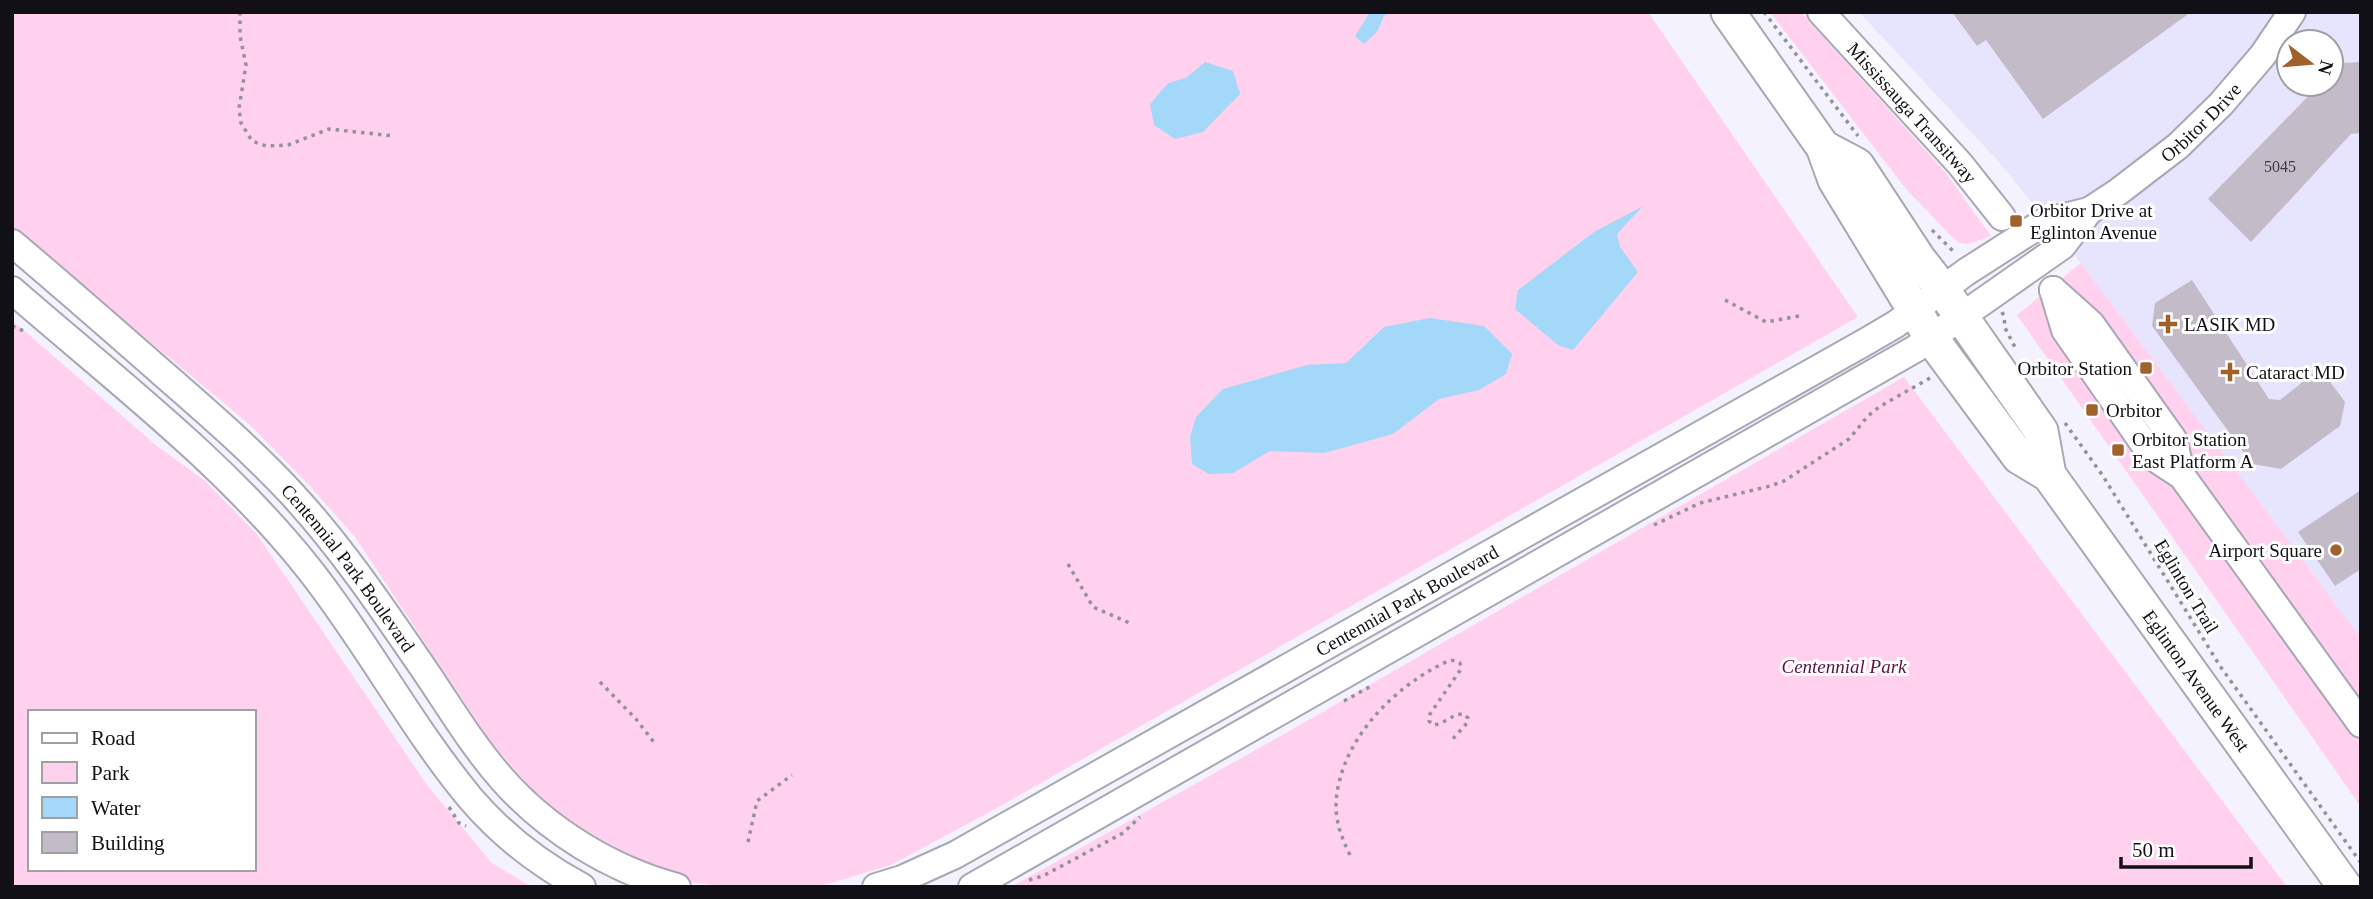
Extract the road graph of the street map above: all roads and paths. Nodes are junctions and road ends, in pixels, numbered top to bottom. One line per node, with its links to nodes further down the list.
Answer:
1 (240, 12): 5 (path)
2 (1728, 12): 11 (main road, Eglinton Avenue West)
3 (1821, 12): 7 (street, Mississauga Transitway)
4 (2292, 12): 6 (street, Orbitor Drive)
5 (394, 136)
6 (2089, 211): 11 (street, Orbitor Drive); 15 (street, Orbitor Drive)
7 (2002, 217)
8 (12, 243): 37 (street, Centennial Park Boulevard)
9 (12, 290): 39 (street, Centennial Park Boulevard)
10 (1725, 300): 12 (path)
11 (1928, 300): 15 (main road, Eglinton Avenue West); 27 (street, Centennial Park Boulevard)
12 (1800, 316)
13 (2004, 316): 17 (path)
14 (12, 326): 16 (path)
15 (1948, 328): 31 (street, Centennial Park Boulevard); 43 (main road, Eglinton Avenue West)
16 (37, 337)
17 (2020, 356)
18 (1935, 374): 21 (path)
19 (2061, 417): 36 (path, Eglinton Trail)
20 (2182, 476): 20 (street); 28 (street)
21 (1649, 527)
22 (1068, 564): 23 (path)
23 (1132, 625)
24 (1377, 680): 26 (path)
25 (600, 682): 30 (path)
26 (1337, 704)
27 (1201, 716): 31 (street); 41 (street, Centennial Park Boulevard)
28 (2361, 724)
29 (1450, 742): 35 (path)
30 (656, 745)
31 (1220, 747): 42 (street, Centennial Park Boulevard)
32 (792, 775): 34 (path)
33 (1141, 816): 38 (path)
34 (748, 842)
35 (1350, 855)
36 (2361, 863)
37 (631, 880): 40 (street, Centennial Park Boulevard)
38 (1021, 880)
39 (582, 887)
40 (677, 887)
41 (876, 887)
42 (972, 887)
43 (2345, 887)

